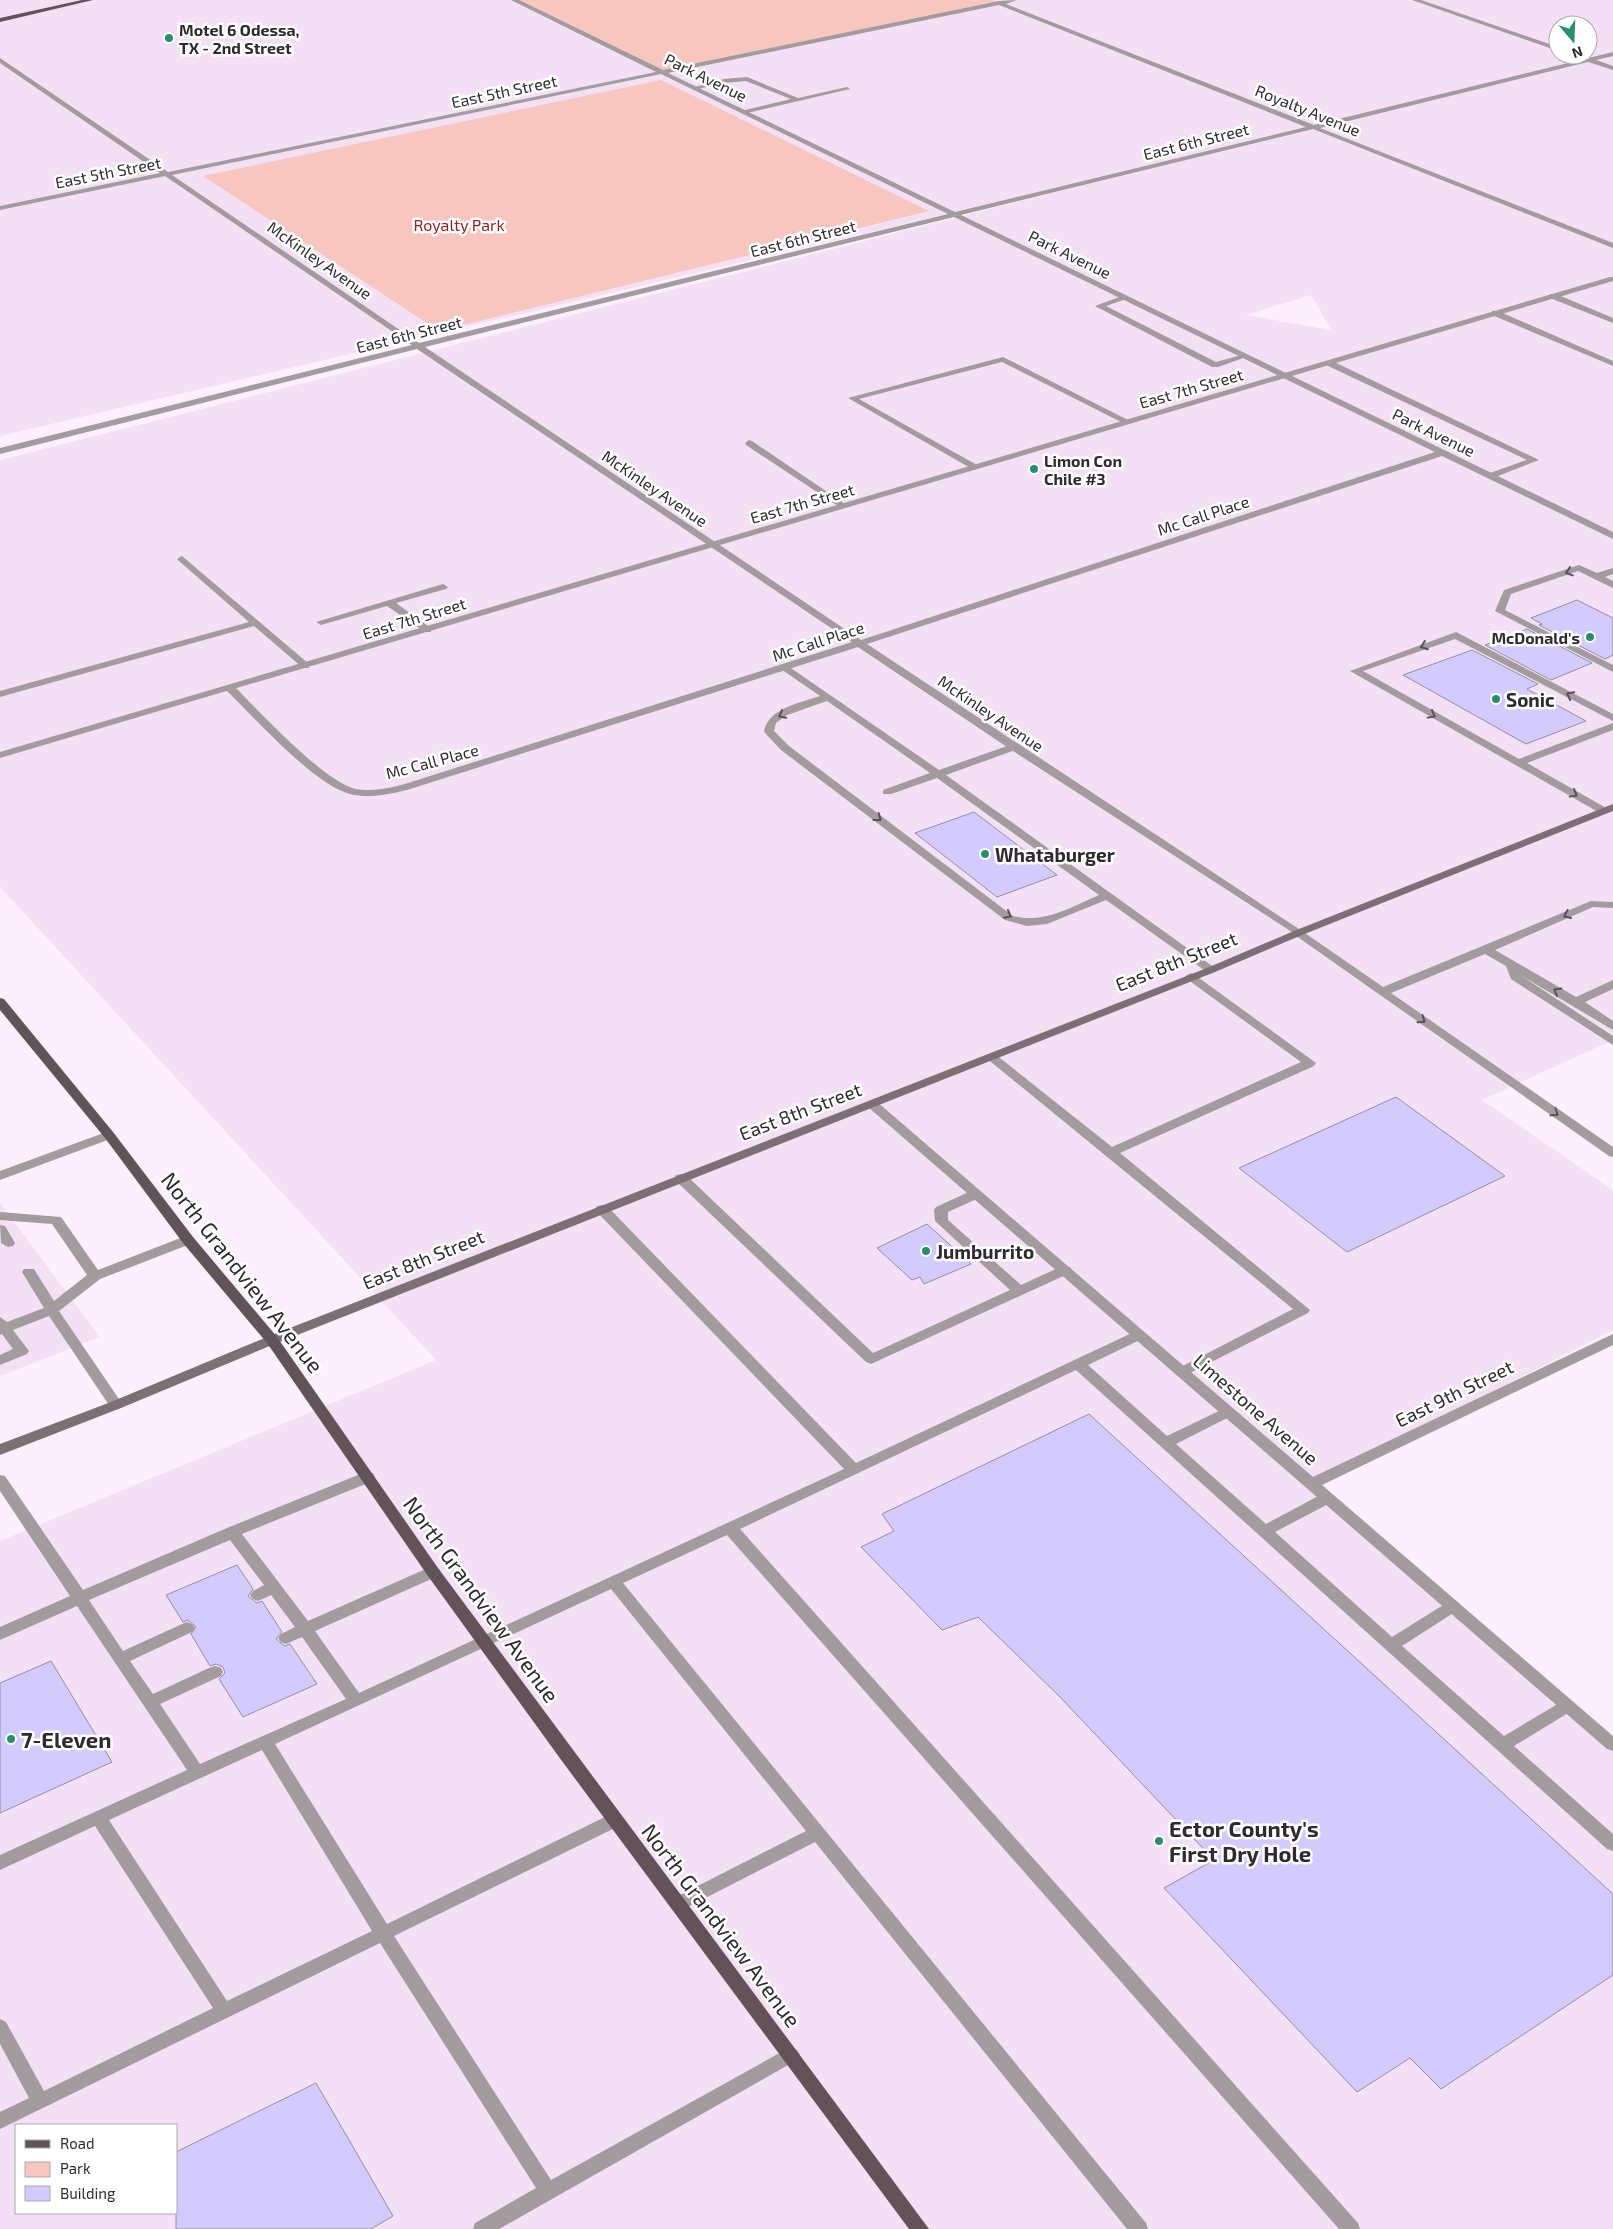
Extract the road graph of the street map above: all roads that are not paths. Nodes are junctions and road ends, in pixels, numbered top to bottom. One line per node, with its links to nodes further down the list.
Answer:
1 (90, 0): 7 (main road)
2 (514, 0): 15 (street, Park Avenue)
3 (992, 0): 6 (street, Royalty Avenue)
4 (1014, 0): 6 (street, East 5th Street)
5 (1415, 0): 8 (street)
6 (1000, 3): 15 (street, East 5th Street); 20 (street, Royalty Avenue)
7 (0, 20)
8 (1548, 46)
9 (1613, 54): 10 (street, East 6th Street)
10 (1598, 58)
11 (0, 60): 21 (street, McKinley Avenue)
12 (1598, 63): 14 (street)
13 (1567, 65): 20 (street, East 6th Street)
14 (1613, 68)
15 (662, 72): 16 (street, Park Avenue); 21 (street, East 5th Street)
16 (694, 88): 18 (street); 19 (street, Park Avenue)
17 (848, 89): 18 (street)
18 (798, 100): 19 (street)
19 (743, 112): 23 (street, Park Avenue)
20 (1313, 127): 23 (street, East 6th Street); 24 (street, Royalty Avenue)
21 (167, 174): 22 (street, East 5th Street); 30 (street, McKinley Avenue)
22 (0, 208)
23 (955, 215): 27 (street, Park Avenue); 30 (street, East 6th Street)
24 (1613, 246)
25 (1613, 279): 26 (street, East 7th Street)
26 (1553, 296): 28 (street, East 7th Street); 29 (street)
27 (1125, 298): 31 (street, Park Avenue); 31 (street)
28 (1495, 313): 32 (street, East 7th Street); 33 (street)
29 (1613, 321)
30 (418, 346): 37 (street, East 6th Street); 43 (street, McKinley Avenue)
31 (1245, 356): 34 (street, Park Avenue)
32 (1329, 363): 34 (street, East 7th Street); 40 (street)
33 (1613, 364)
34 (1285, 376): 35 (street, East 7th Street); 38 (street, Park Avenue)
35 (1128, 422): 39 (street, East 7th Street); 39 (street)
36 (749, 443): 41 (street)
37 (0, 451)
38 (1442, 453): 40 (street, Park Avenue); 53 (street, Mc Call Place)
39 (974, 468): 41 (street, East 7th Street)
40 (1490, 476): 42 (street, Park Avenue)
41 (844, 506): 43 (street, East 7th Street)
42 (1613, 536)
43 (713, 545): 52 (street, East 7th Street); 53 (street, McKinley Avenue)
44 (182, 559): 51 (street)
45 (1613, 571): 46 (street)
46 (1596, 577): 47 (street); 56 (street, one-way to 56)
47 (1613, 585)
48 (443, 587): 49 (street)
49 (389, 603): 50 (street); 52 (street)
50 (321, 622)
51 (256, 623): 54 (street); 58 (street)
52 (428, 630): 54 (street, East 7th Street)
53 (860, 644): 55 (street, Mc Call Place); 62 (street, McKinley Avenue)
54 (306, 666): 57 (street, East 7th Street)
55 (784, 667): 57 (street, Mc Call Place); 59 (street)
56 (1613, 669)
57 (230, 688): 63 (street, East 7th Street)
58 (0, 694)
59 (828, 698): 65 (street); 68 (street, one-way to 68)
60 (1613, 718): 64 (street, one-way to 64)
61 (1613, 726): 64 (street)
62 (1014, 747): 65 (street); 70 (street, McKinley Avenue)
63 (0, 755)
64 (1519, 763): 67 (street, one-way to 67)
65 (938, 774): 66 (street); 68 (street)
66 (887, 792)
67 (1608, 809): 70 (main road, East 8th Street)
68 (1109, 895): 73 (street)
69 (1613, 905): 71 (street, one-way to 71)
70 (1298, 933): 73 (main road, East 8th Street); 76 (street, McKinley Avenue)
71 (1486, 950): 72 (street); 76 (street)
72 (1511, 964): 78 (street, one-way to 72); 80 (street)
73 (1211, 970): 74 (main road, East 8th Street)
74 (1191, 977): 81 (main road, East 8th Street); 84 (street)
75 (1613, 984): 78 (street)
76 (1382, 992): 85 (street, McKinley Avenue, one-way to 85)
77 (0, 1002): 83 (main road, North Grandview Avenue)
78 (1576, 1002): 79 (street)
79 (1613, 1026)
80 (1613, 1041)
81 (991, 1057): 82 (main road, East 8th Street); 84 (street)
82 (872, 1104): 87 (main road, East 8th Street); 88 (street, Limestone Avenue)
83 (109, 1135): 86 (street); 92 (main road, North Grandview Avenue)
84 (1111, 1152): 105 (street)
85 (1613, 1153)
86 (0, 1176)
87 (682, 1178): 89 (main road, East 8th Street); 97 (street)
88 (976, 1194): 94 (street, Limestone Avenue); 97 (street)
89 (602, 1209): 102 (main road, East 8th Street); 110 (street)
90 (0, 1216): 96 (street)
91 (0, 1229): 93 (street)
92 (188, 1240): 96 (street); 102 (main road, North Grandview Avenue)
93 (8, 1243)
94 (1064, 1270): 97 (street); 100 (street, Limestone Avenue)
95 (28, 1272): 98 (street)
96 (95, 1276): 98 (street)
97 (1019, 1291)
98 (51, 1310): 99 (street); 106 (street)
99 (2, 1327): 103 (street)
100 (1139, 1335): 104 (street); 105 (street, Limestone Avenue)
101 (1613, 1339): 113 (street, East 9th Street)
102 (272, 1340): 106 (main road, East 8th Street); 111 (main road, North Grandview Avenue)
103 (0, 1360)
104 (1078, 1364): 108 (street); 110 (street)
105 (1182, 1372): 107 (street, Limestone Avenue)
106 (116, 1405): 109 (main road, East 8th Street)
107 (1228, 1412): 108 (street); 113 (street, Limestone Avenue)
108 (1166, 1443): 116 (street)
109 (0, 1450)
110 (854, 1470): 115 (street)
111 (368, 1477): 117 (street); 118 (main road, North Grandview Avenue)
112 (0, 1480): 122 (street)
113 (1311, 1484): 114 (street, Limestone Avenue)
114 (1327, 1498): 116 (street); 123 (street, Limestone Avenue)
115 (730, 1528): 119 (street); 155 (street)
116 (1265, 1531): 129 (street)
117 (232, 1532): 120 (street); 122 (street)
118 (433, 1572): 125 (street); 128 (main road, North Grandview Avenue)
119 (613, 1581): 128 (street); 141 (street)
120 (273, 1587): 121 (street); 125 (street)
121 (258, 1596)
122 (79, 1598): 126 (street); 130 (street)
123 (1453, 1606): 129 (street); 134 (street, Limestone Avenue)
124 (188, 1628): 130 (street)
125 (305, 1630): 127 (street); 132 (street)
126 (0, 1634)
127 (286, 1638)
128 (484, 1641): 132 (street); 140 (main road, North Grandview Avenue)
129 (1390, 1644): 137 (street)
130 (120, 1659): 133 (street)
131 (215, 1672): 133 (street)
132 (356, 1701): 135 (street)
133 (149, 1702): 138 (street)
134 (1567, 1706): 136 (street, Limestone Avenue); 137 (street)
135 (265, 1742): 138 (street); 145 (street)
136 (1612, 1743)
137 (1502, 1745): 142 (street)
138 (197, 1772): 139 (street)
139 (98, 1817): 143 (street); 146 (street)
140 (615, 1820): 144 (main road, North Grandview Avenue); 145 (street)
141 (817, 1834): 144 (street); 154 (street)
142 (1613, 1844)
143 (0, 1863)
144 (678, 1904): 148 (main road, North Grandview Avenue)
145 (383, 1933): 146 (street); 151 (street)
146 (224, 2011): 149 (street)
147 (0, 2027): 149 (street)
148 (791, 2055): 151 (street); 153 (main road, North Grandview Avenue)
149 (40, 2101): 150 (street)
150 (0, 2121)
151 (548, 2191): 152 (street)
152 (482, 2229)
153 (920, 2229)
154 (1139, 2229)
155 (1351, 2229)

